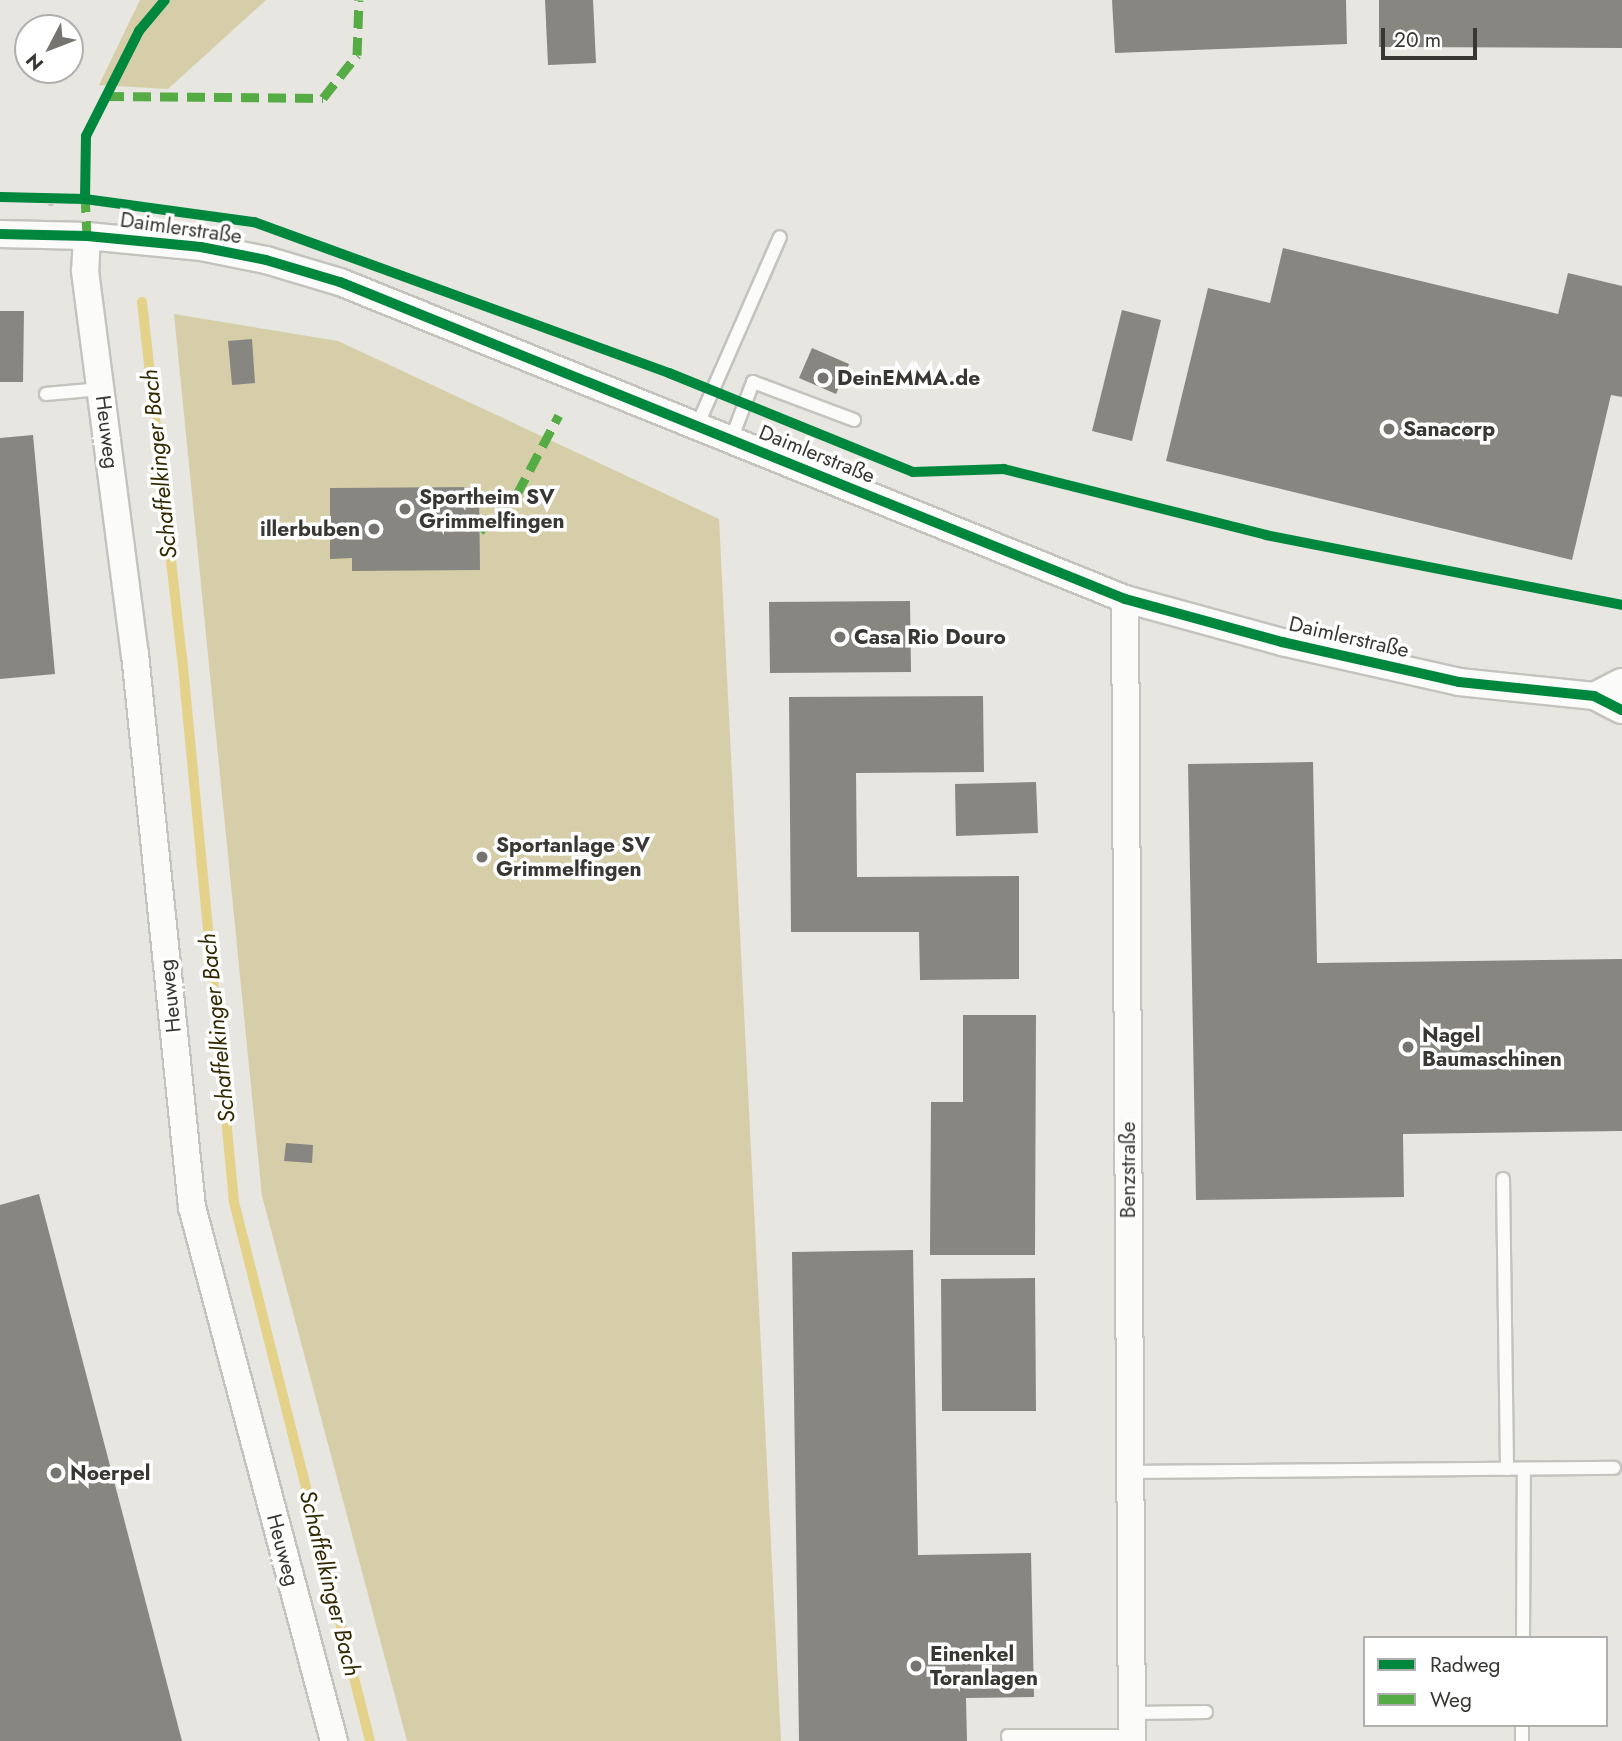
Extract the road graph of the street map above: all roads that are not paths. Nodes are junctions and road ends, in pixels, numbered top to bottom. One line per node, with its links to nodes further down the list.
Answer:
1 (0, 234): 2 (street, Daimlerstraße)
2 (87, 236): 4 (street, Heuweg); 7 (street, Daimlerstraße)
3 (780, 237): 7 (lane)
4 (101, 389): 5 (lane); 21 (street, Heuweg)
5 (46, 394)
6 (854, 420): 8 (lane)
7 (697, 426): 8 (street, Daimlerstraße)
8 (731, 440): 9 (street, Daimlerstraße)
9 (1125, 599): 11 (street, Daimlerstraße); 17 (street, Benzstraße)
10 (1622, 682): 11 (street)
11 (1594, 696): 12 (street, Daimlerstraße)
12 (1622, 710)
13 (1503, 1179): 15 (lane)
14 (1614, 1468): 16 (lane)
15 (1507, 1469): 16 (lane); 17 (lane)
16 (1524, 1469): 18 (lane)
17 (1130, 1472): 20 (street, Benzstraße)
18 (1522, 1636)
19 (1206, 1712): 20 (lane)
20 (1132, 1730): 22 (lane)
21 (334, 1741)
22 (1009, 1741)

